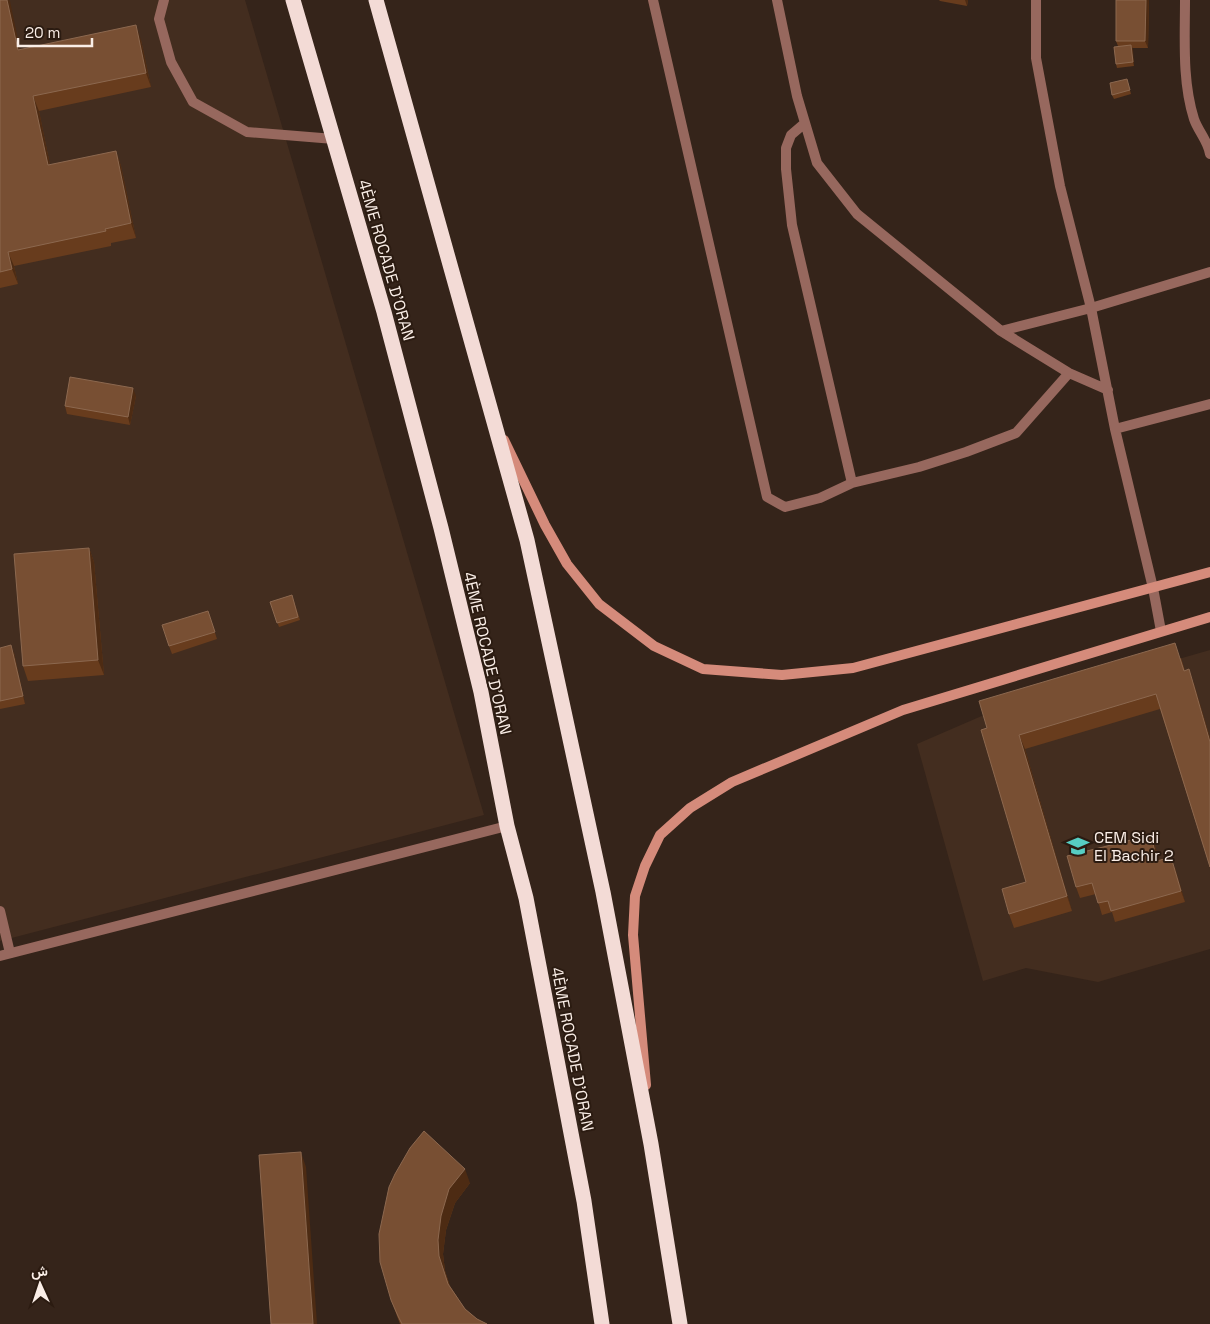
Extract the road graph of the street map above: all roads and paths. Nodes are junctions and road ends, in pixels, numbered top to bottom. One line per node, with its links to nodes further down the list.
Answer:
1 (164, 0): 9 (street)
2 (293, 0): 9 (highway, 4ÈME ROCADE D'ORAN)
3 (376, 0): 17 (highway)
4 (653, 0): 19 (street)
5 (777, 0): 8 (street)
6 (1036, 0): 12 (street)
7 (1186, 0): 10 (street)
8 (805, 123): 13 (street); 19 (street)
9 (334, 139): 24 (highway, 4ÈME ROCADE D'ORAN)
10 (1210, 149)
11 (1210, 272): 12 (street)
12 (1091, 308): 13 (street); 15 (street)
13 (1001, 331): 14 (street)
14 (1069, 373): 15 (street); 19 (street)
15 (1108, 390): 18 (street)
16 (1210, 404): 18 (street)
17 (492, 413): 21 (street); 27 (highway)
18 (1115, 429): 21 (street)
19 (852, 483)
20 (1210, 572): 21 (street)
21 (1153, 588): 23 (street)
22 (1210, 617): 23 (street)
23 (1161, 631): 27 (street)
24 (507, 826): 26 (street); 28 (highway, 4ÈME ROCADE D'ORAN)
25 (0, 911): 26 (street)
26 (5, 954)
27 (651, 1144): 29 (highway)
28 (602, 1324)
29 (680, 1324)

